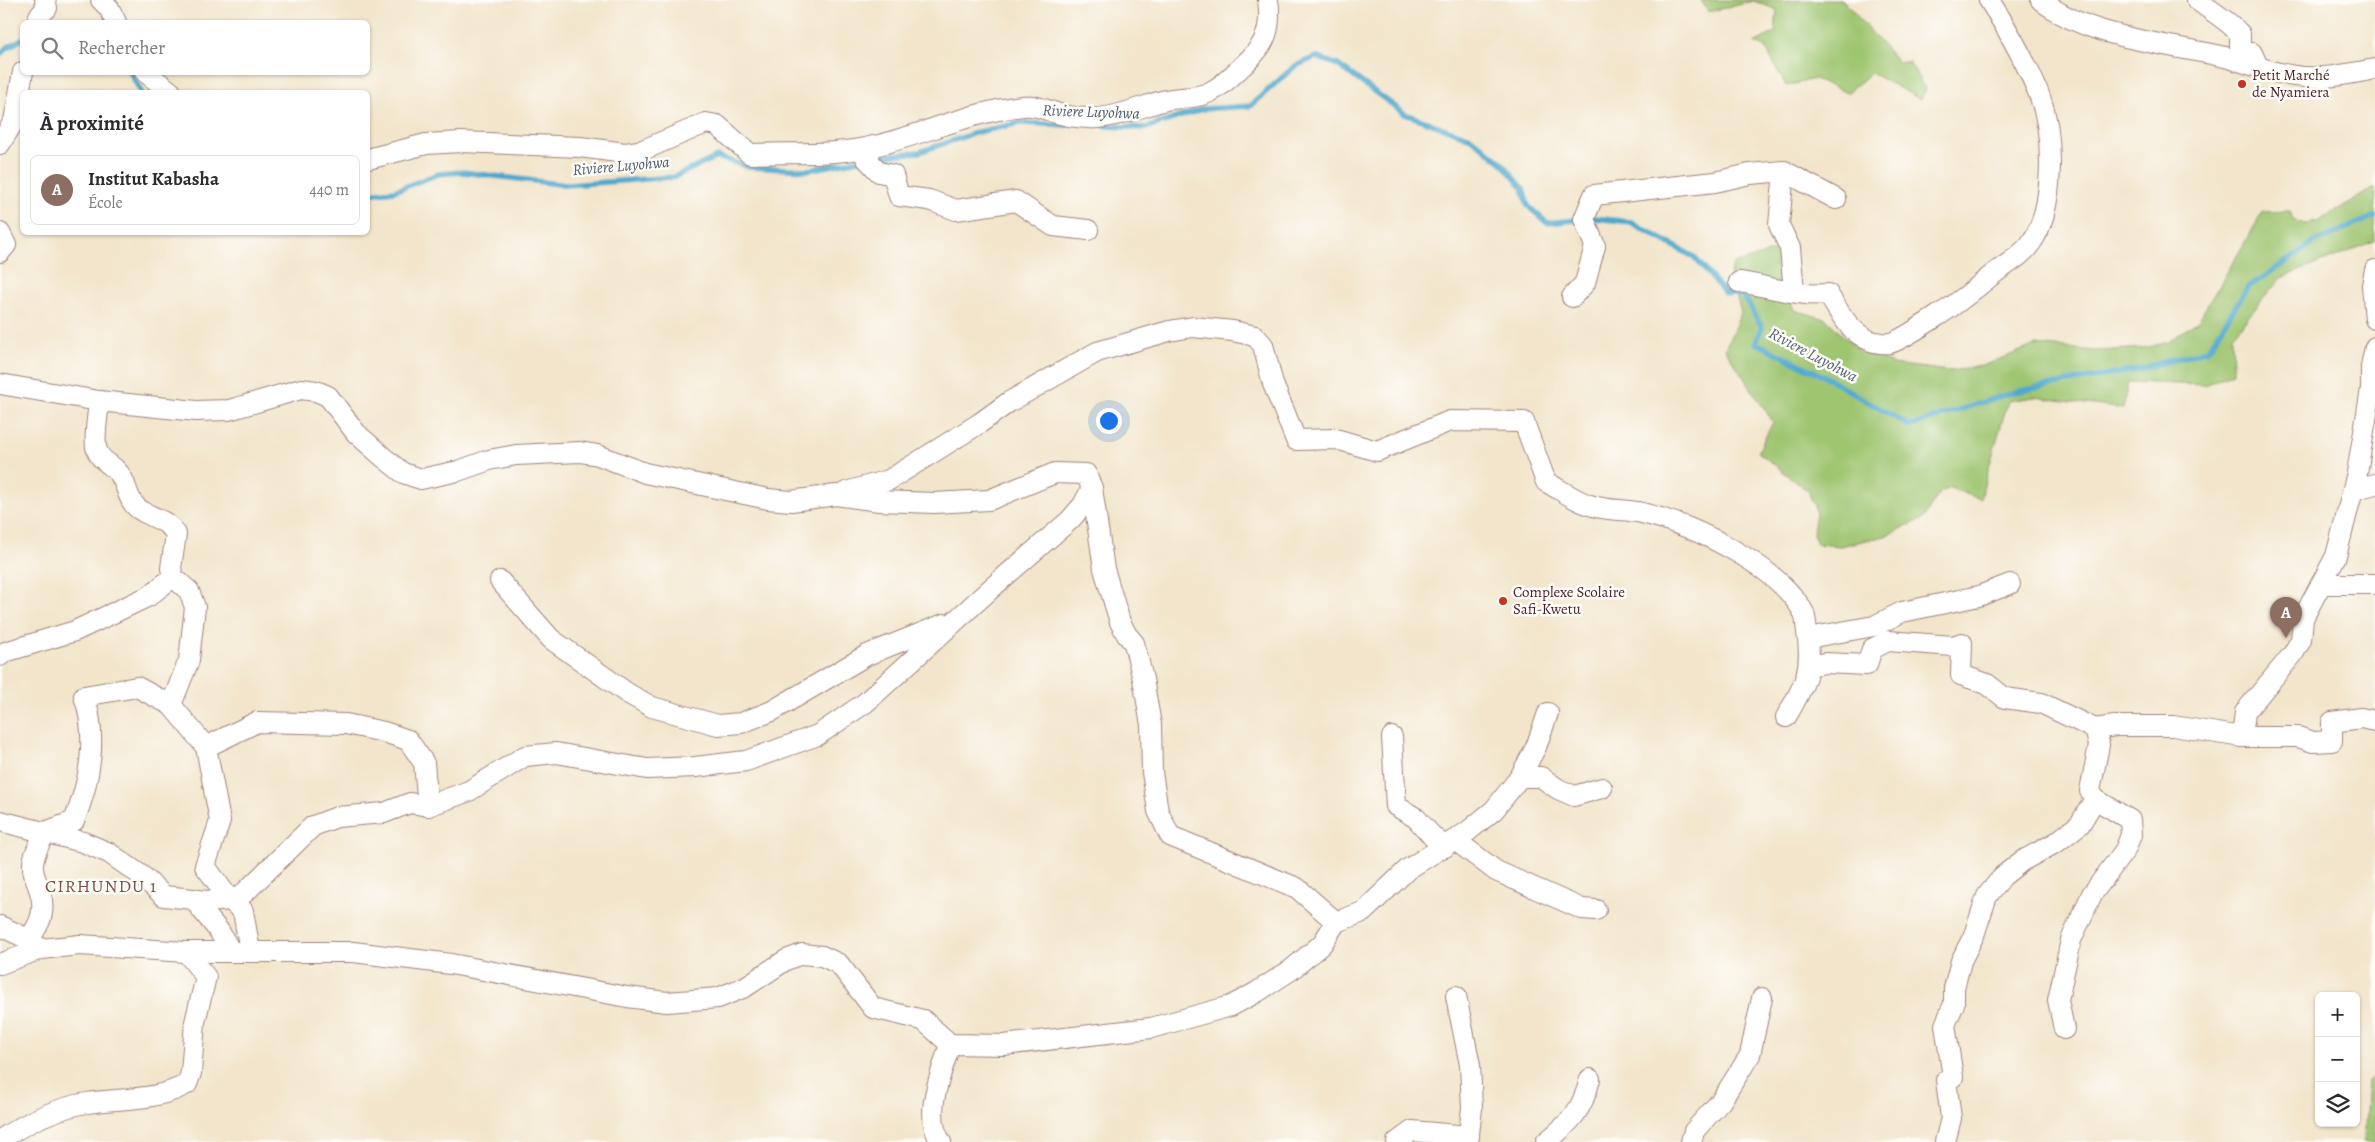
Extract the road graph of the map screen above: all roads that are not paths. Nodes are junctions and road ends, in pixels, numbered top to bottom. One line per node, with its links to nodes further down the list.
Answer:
1 (45, 0): 7 (street)
2 (100, 0): 8 (street)
3 (1268, 0): 15 (street)
4 (1989, 0): 24 (street)
5 (2041, 0): 9 (street)
6 (2198, 0): 9 (street)
7 (38, 20)
8 (115, 20)
9 (2258, 66): 10 (street)
10 (2375, 69)
11 (22, 75): 14 (street)
12 (149, 75): 13 (street)
13 (168, 90)
14 (0, 144)
15 (874, 146): 16 (street); 19 (street)
16 (370, 158)
17 (1784, 171): 18 (street); 24 (street); 25 (street)
18 (1836, 198)
19 (1088, 230)
20 (0, 233): 21 (street)
21 (0, 252)
22 (2375, 270): 26 (street)
23 (1739, 282): 24 (street)
24 (1794, 291)
25 (1572, 296)
26 (2375, 319)
27 (2375, 347): 32 (street)
28 (0, 384): 29 (street)
29 (99, 401): 33 (street); 34 (street)
30 (2375, 484): 32 (street)
31 (1092, 488): 33 (street); 39 (street); 61 (street)
32 (2353, 490): 37 (street)
33 (836, 495): 40 (street)
34 (173, 577): 41 (street); 43 (street)
35 (500, 581): 39 (street)
36 (2010, 584): 40 (street)
37 (2321, 584): 38 (street); 49 (street)
38 (2375, 584)
39 (958, 618): 54 (street)
40 (1808, 638): 42 (street)
41 (0, 656)
42 (1809, 666): 45 (street); 47 (street)
43 (171, 705): 50 (street); 56 (street)
44 (1548, 712): 51 (street)
45 (1786, 717)
46 (2375, 721): 49 (street)
47 (2095, 729): 49 (street); 53 (street)
48 (1392, 736): 57 (street)
49 (2242, 736)
50 (206, 748): 54 (street); 59 (street)
51 (1520, 777): 52 (street); 57 (street)
52 (1602, 788)
53 (2095, 799): 69 (street); 78 (street)
54 (428, 806): 59 (street)
55 (0, 821): 56 (street)
56 (45, 832): 58 (street); 63 (street)
57 (1450, 843): 60 (street); 61 (street)
58 (192, 900): 59 (street); 64 (street)
59 (230, 900): 64 (street)
60 (1596, 910)
61 (1336, 922): 70 (street)
62 (0, 926): 63 (street)
63 (34, 944): 65 (street); 66 (street)
64 (240, 951): 65 (street); 70 (street)
65 (186, 952): 73 (street)
66 (0, 964)
67 (1456, 996): 72 (street)
68 (1762, 998): 77 (street)
69 (2064, 1029)
70 (950, 1044): 74 (street)
71 (1590, 1079): 76 (street)
72 (1468, 1139): 75 (street)
73 (0, 1140)
74 (942, 1142)
75 (1397, 1142)
76 (1546, 1142)
77 (1691, 1142)
78 (1945, 1142)

